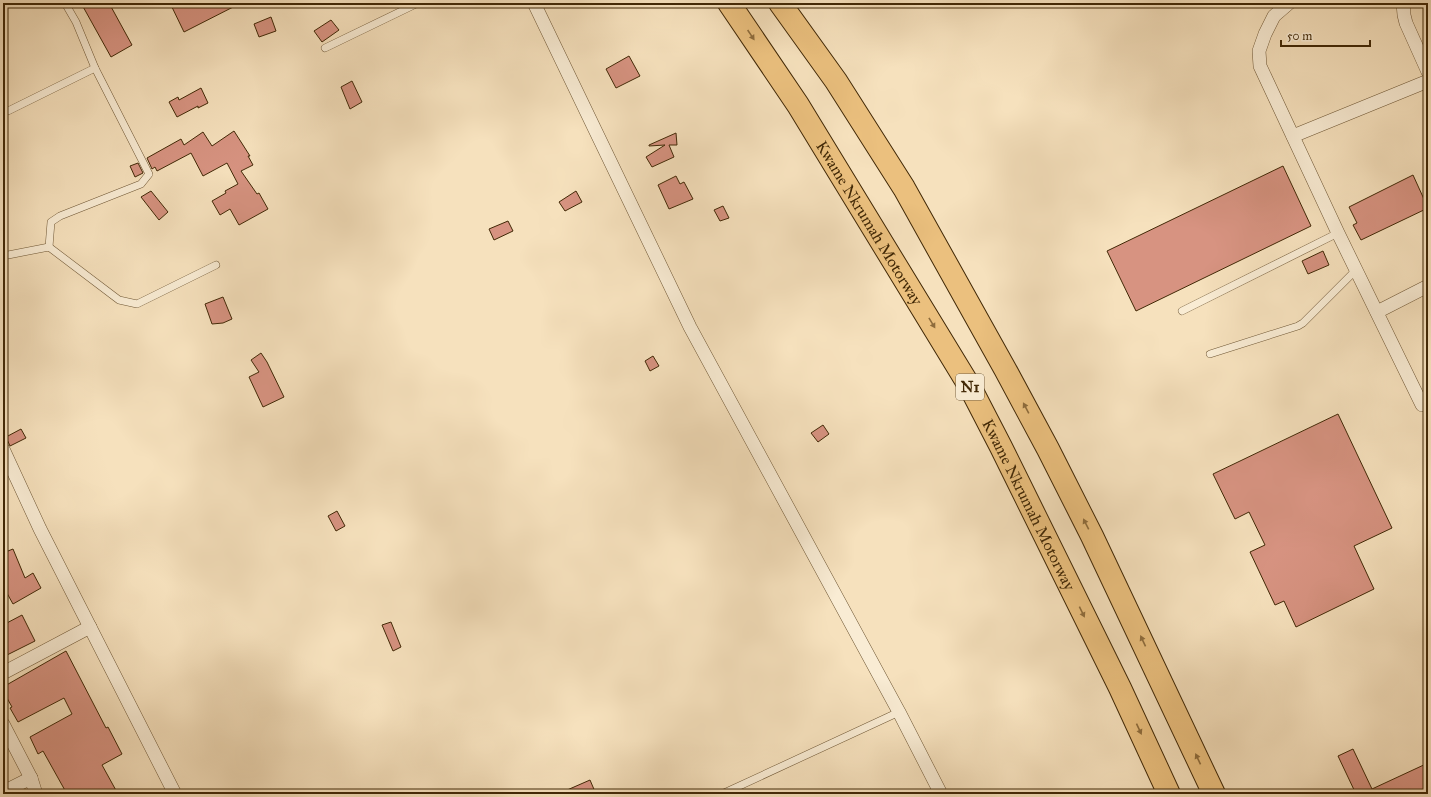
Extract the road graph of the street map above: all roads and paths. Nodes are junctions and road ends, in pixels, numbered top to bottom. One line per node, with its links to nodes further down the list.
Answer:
1 (66, 3): 9 (lane)
2 (418, 3): 8 (lane)
3 (534, 3): 27 (street)
4 (729, 3): 35 (highway, Kwame Nkrumah Motorway / N1, one-way to 35)
5 (780, 3): 36 (highway, N1, one-way to 5)
6 (1289, 3): 13 (street)
7 (1403, 3): 10 (street)
8 (325, 48)
9 (95, 68): 12 (lane); 15 (lane)
10 (1428, 72)
11 (1428, 81): 13 (street)
12 (3, 112)
13 (1293, 136): 14 (street)
14 (1338, 233): 18 (street); 20 (lane)
15 (49, 247): 16 (lane); 17 (lane)
16 (3, 256)
17 (216, 265)
18 (1356, 270): 21 (street); 22 (lane)
19 (1428, 286): 21 (street)
20 (1182, 311)
21 (1377, 312): 23 (street)
22 (1210, 354)
23 (1422, 405)
24 (3, 449): 25 (street)
25 (90, 627): 26 (street); 32 (street)
26 (3, 673)
27 (899, 712): 33 (lane); 34 (street)
28 (3, 724): 29 (street)
29 (31, 778): 30 (street); 31 (street)
30 (3, 792)
31 (36, 794)
32 (175, 794)
33 (722, 794)
34 (941, 794)
35 (1169, 794)
36 (1214, 794)

